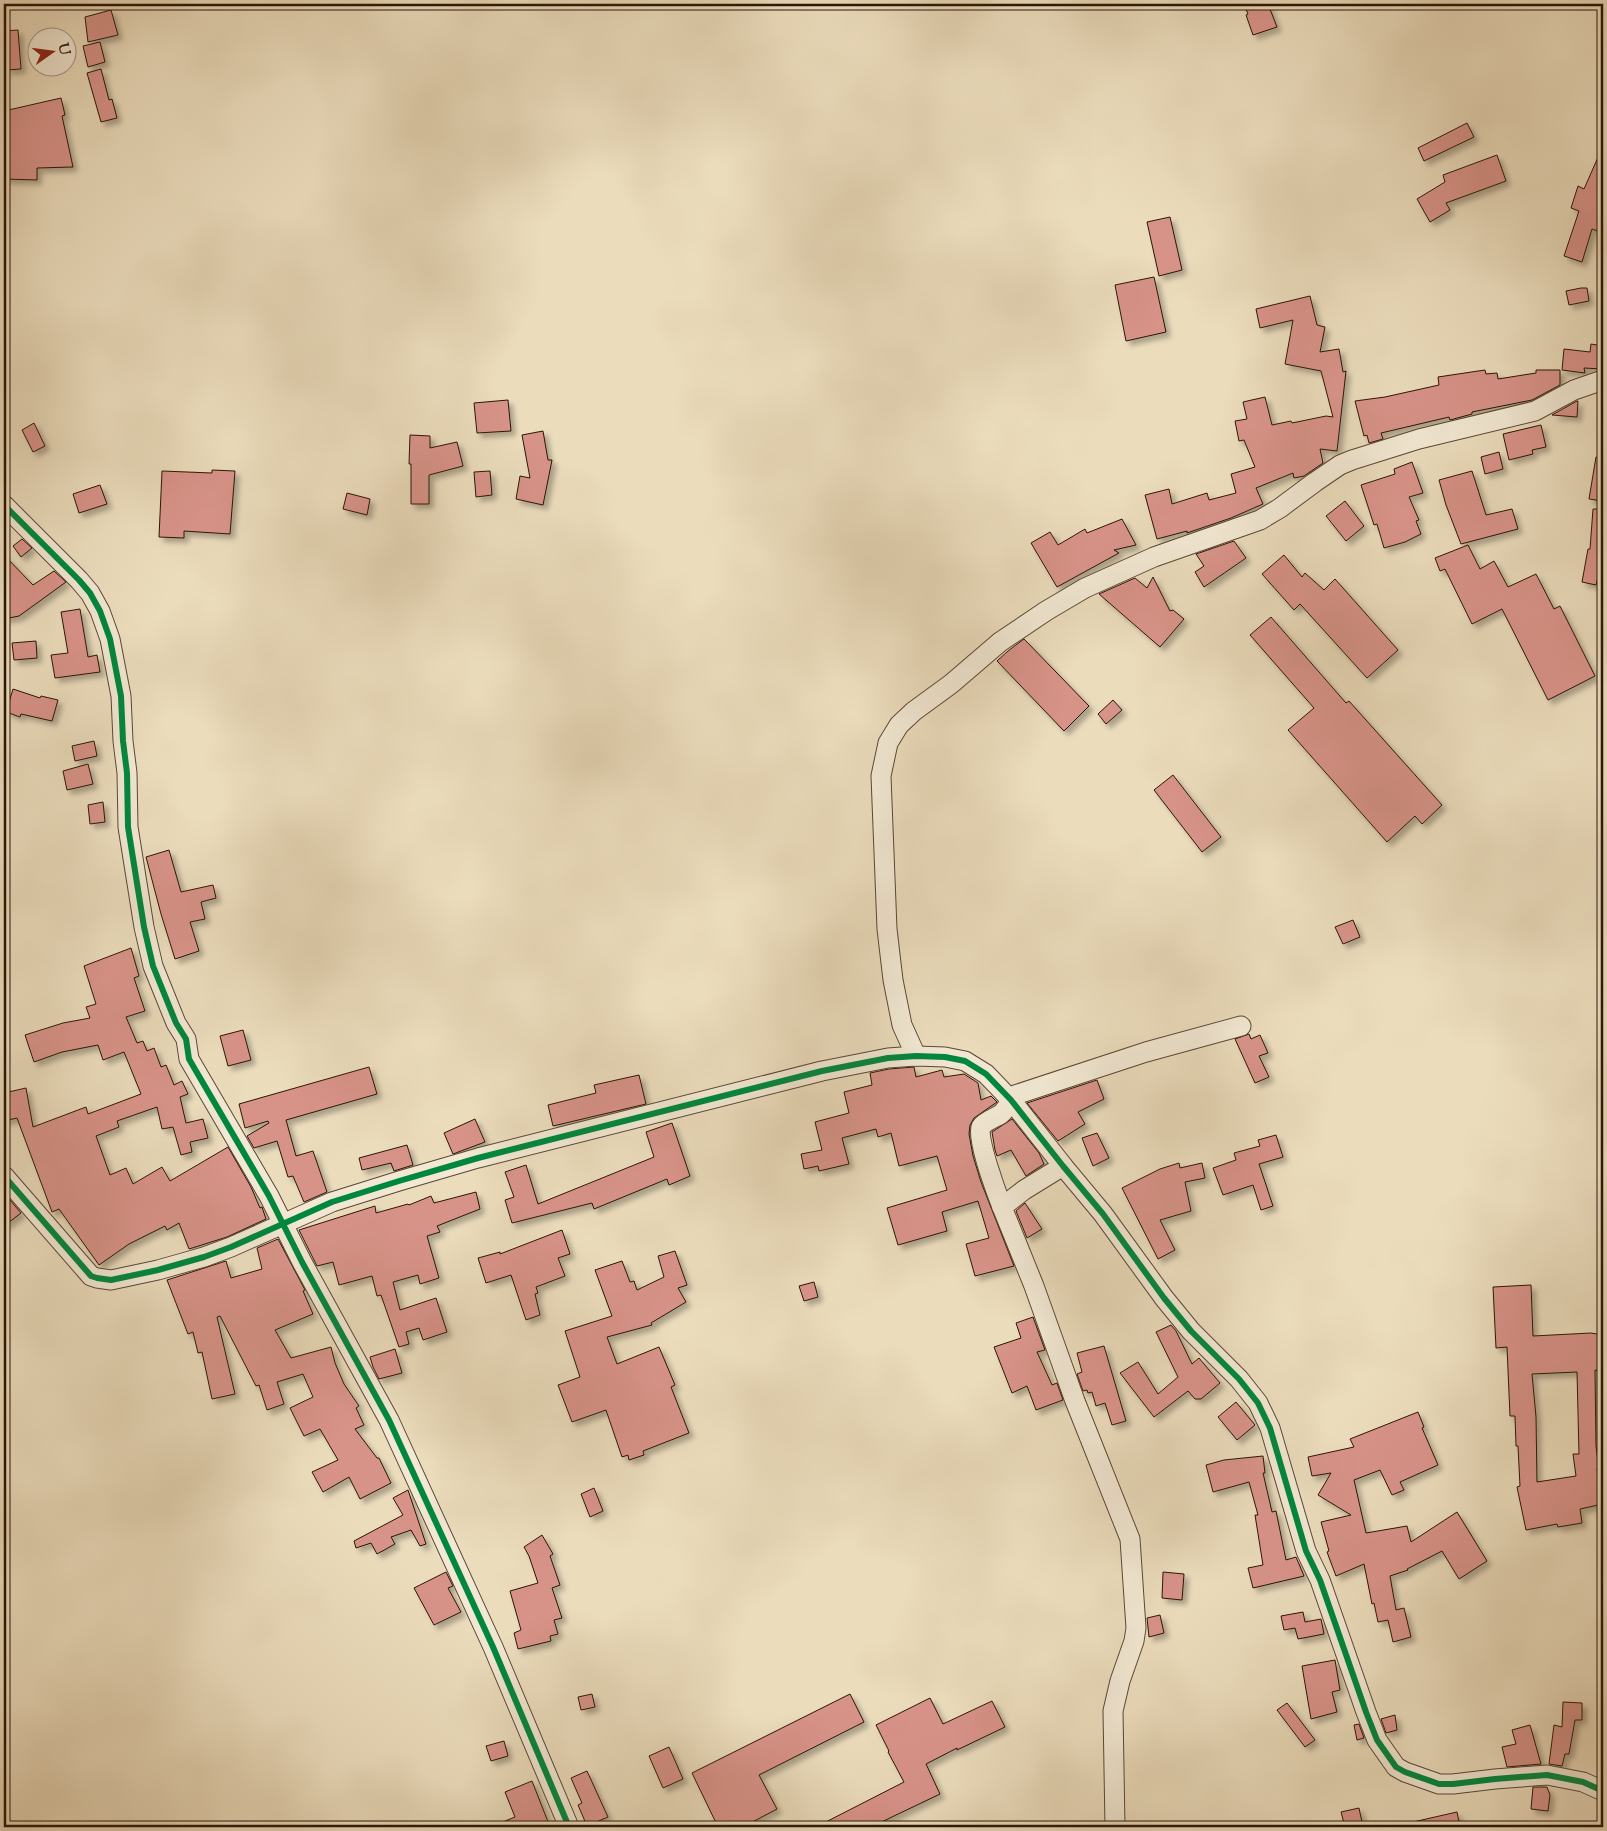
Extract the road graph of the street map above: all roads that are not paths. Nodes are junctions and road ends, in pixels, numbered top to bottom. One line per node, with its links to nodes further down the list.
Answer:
1 (1603, 380): 4 (street)
2 (4, 505): 9 (street)
3 (1241, 1026): 5 (street)
4 (916, 1056): 5 (street); 9 (street)
5 (1012, 1100): 6 (street); 8 (street)
6 (1063, 1166): 8 (street); 10 (street)
7 (4, 1176): 9 (street)
8 (1002, 1207): 12 (street)
9 (284, 1224): 11 (street)
10 (1603, 1791)
11 (569, 1827)
12 (1115, 1827)

